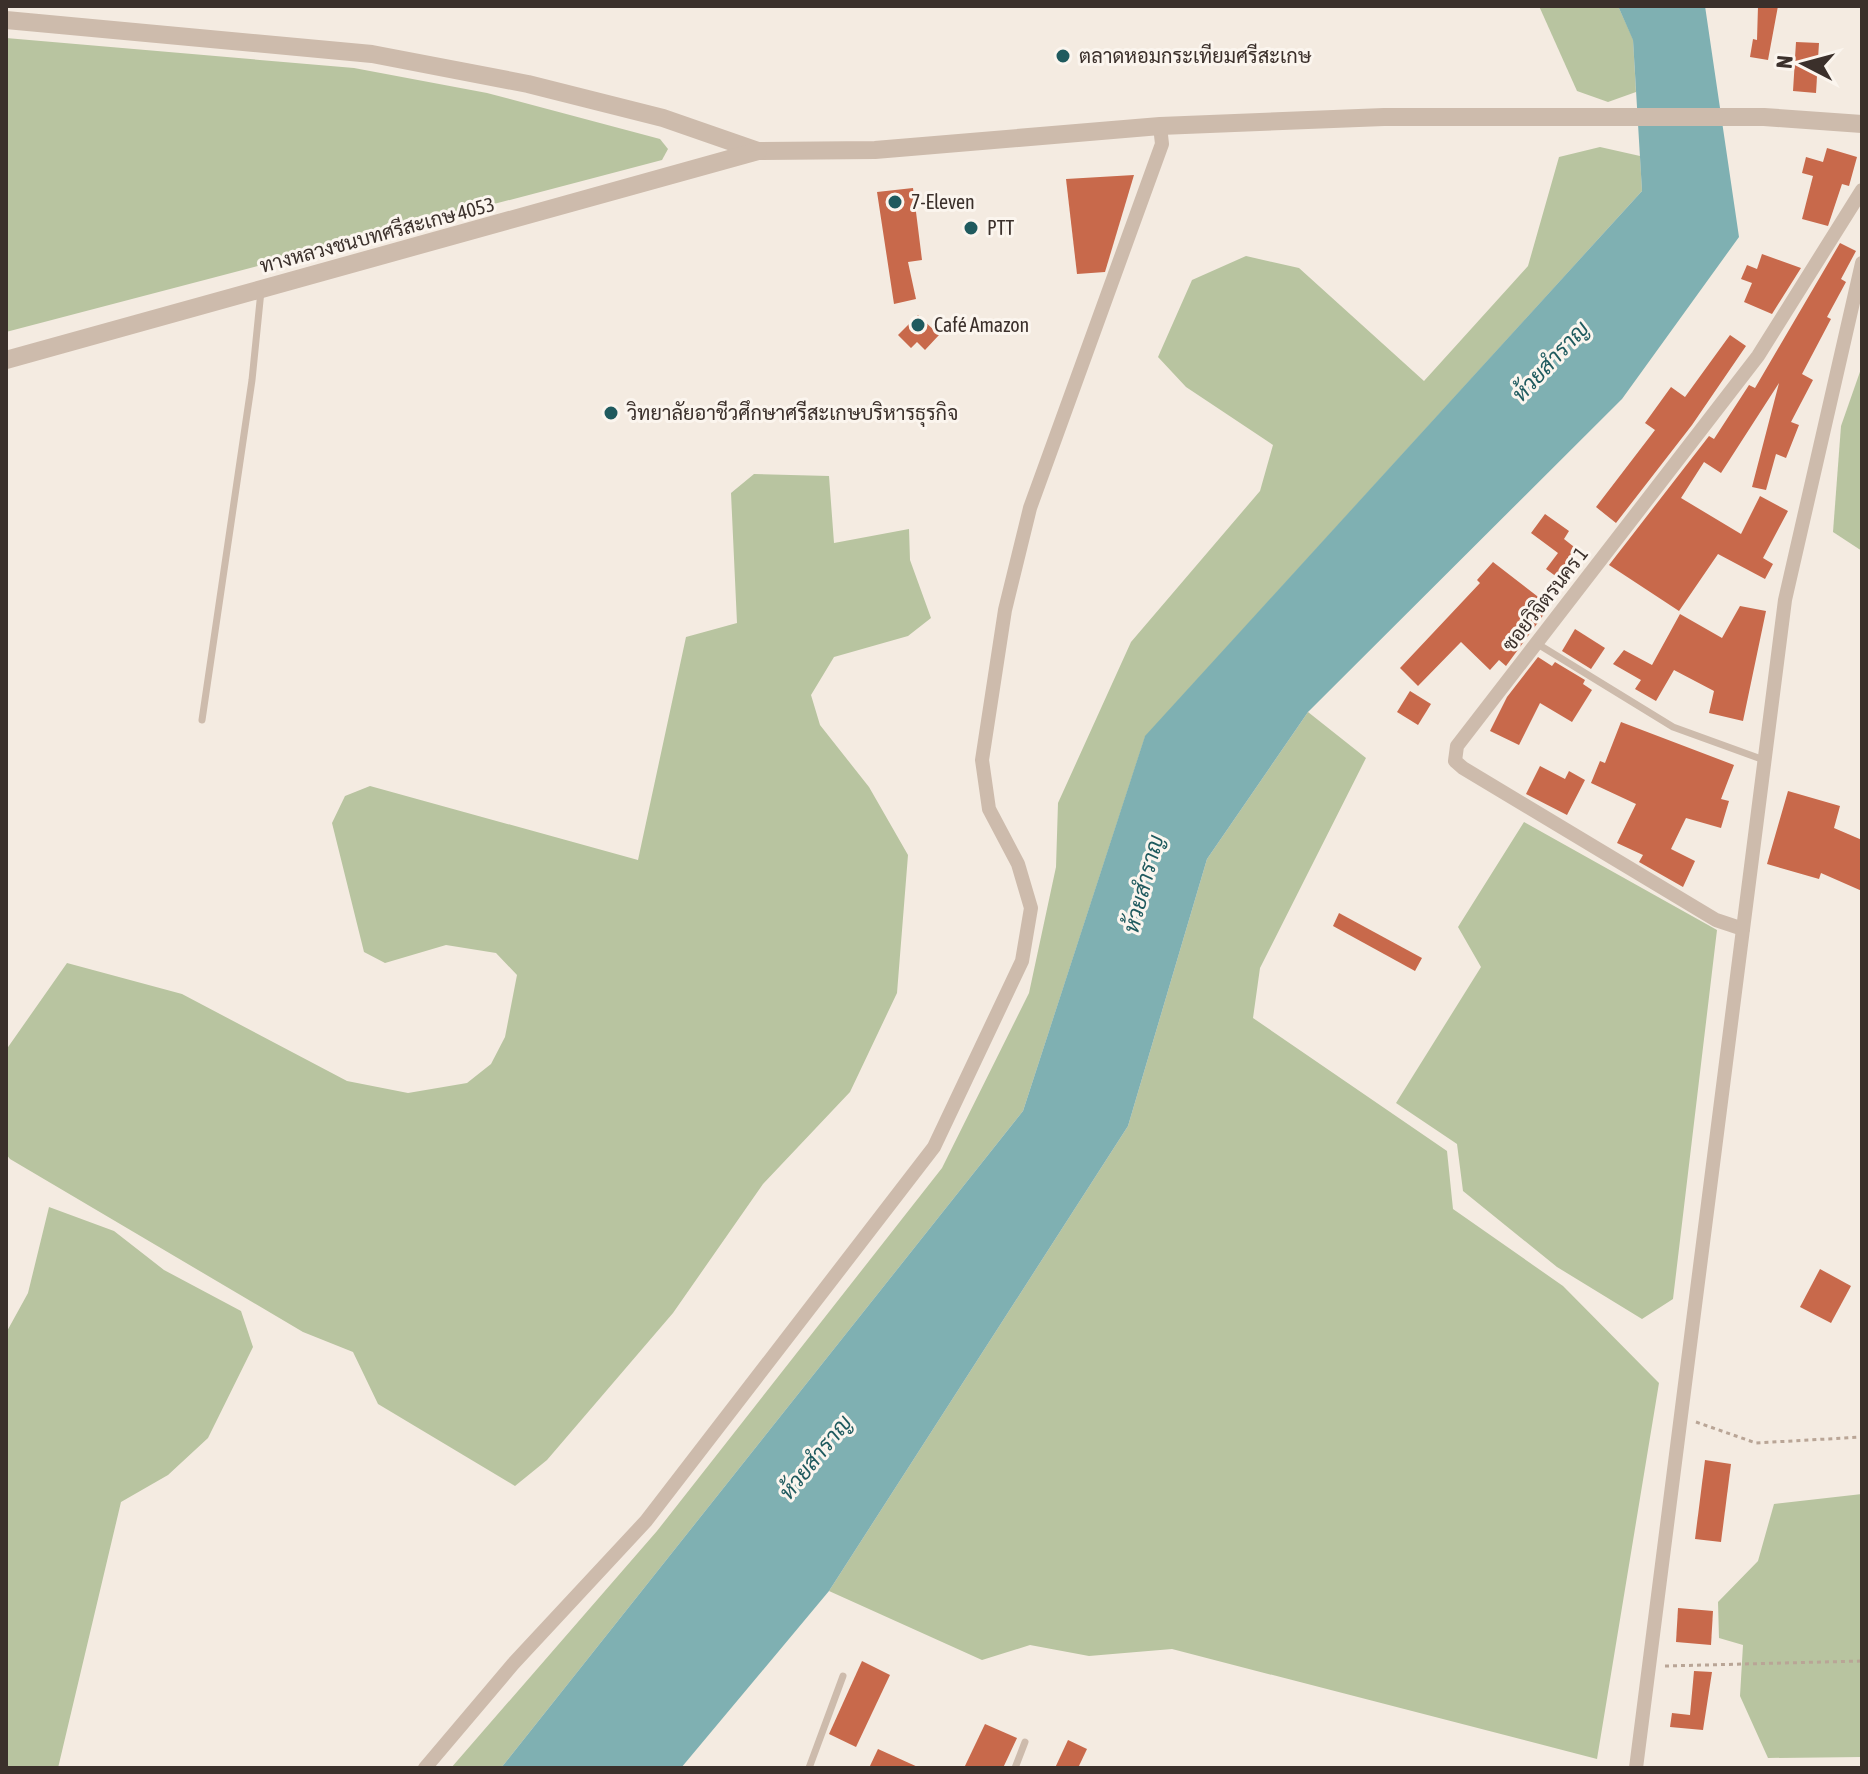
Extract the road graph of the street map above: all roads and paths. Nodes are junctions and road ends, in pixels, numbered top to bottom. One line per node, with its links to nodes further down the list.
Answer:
1 (6, 20): 4 (street)
2 (1862, 124): 3 (street)
3 (1160, 126): 4 (street); 19 (street)
4 (758, 151): 7 (street, ทางหลวงชนบทศรีสะเกษ 4053)
5 (1862, 190): 9 (street, ซอยวิจิตรนคร 1)
6 (1862, 263): 11 (street)
7 (261, 290): 8 (street, ทางหลวงชนบทศรีสะเกษ 4053); 10 (lane)
8 (6, 360)
9 (1536, 643): 11 (lane); 12 (street, ซอยวิจิตรนคร 1)
10 (202, 720)
11 (1764, 760): 12 (street)
12 (1743, 929): 13 (street)
13 (1681, 1416): 14 (path); 16 (street)
14 (1862, 1437)
15 (1862, 1661): 16 (path)
16 (1649, 1667): 22 (street)
17 (843, 1676): 20 (lane)
18 (1025, 1742): 21 (lane)
19 (425, 1768)
20 (809, 1768)
21 (1015, 1768)
22 (1636, 1768)

